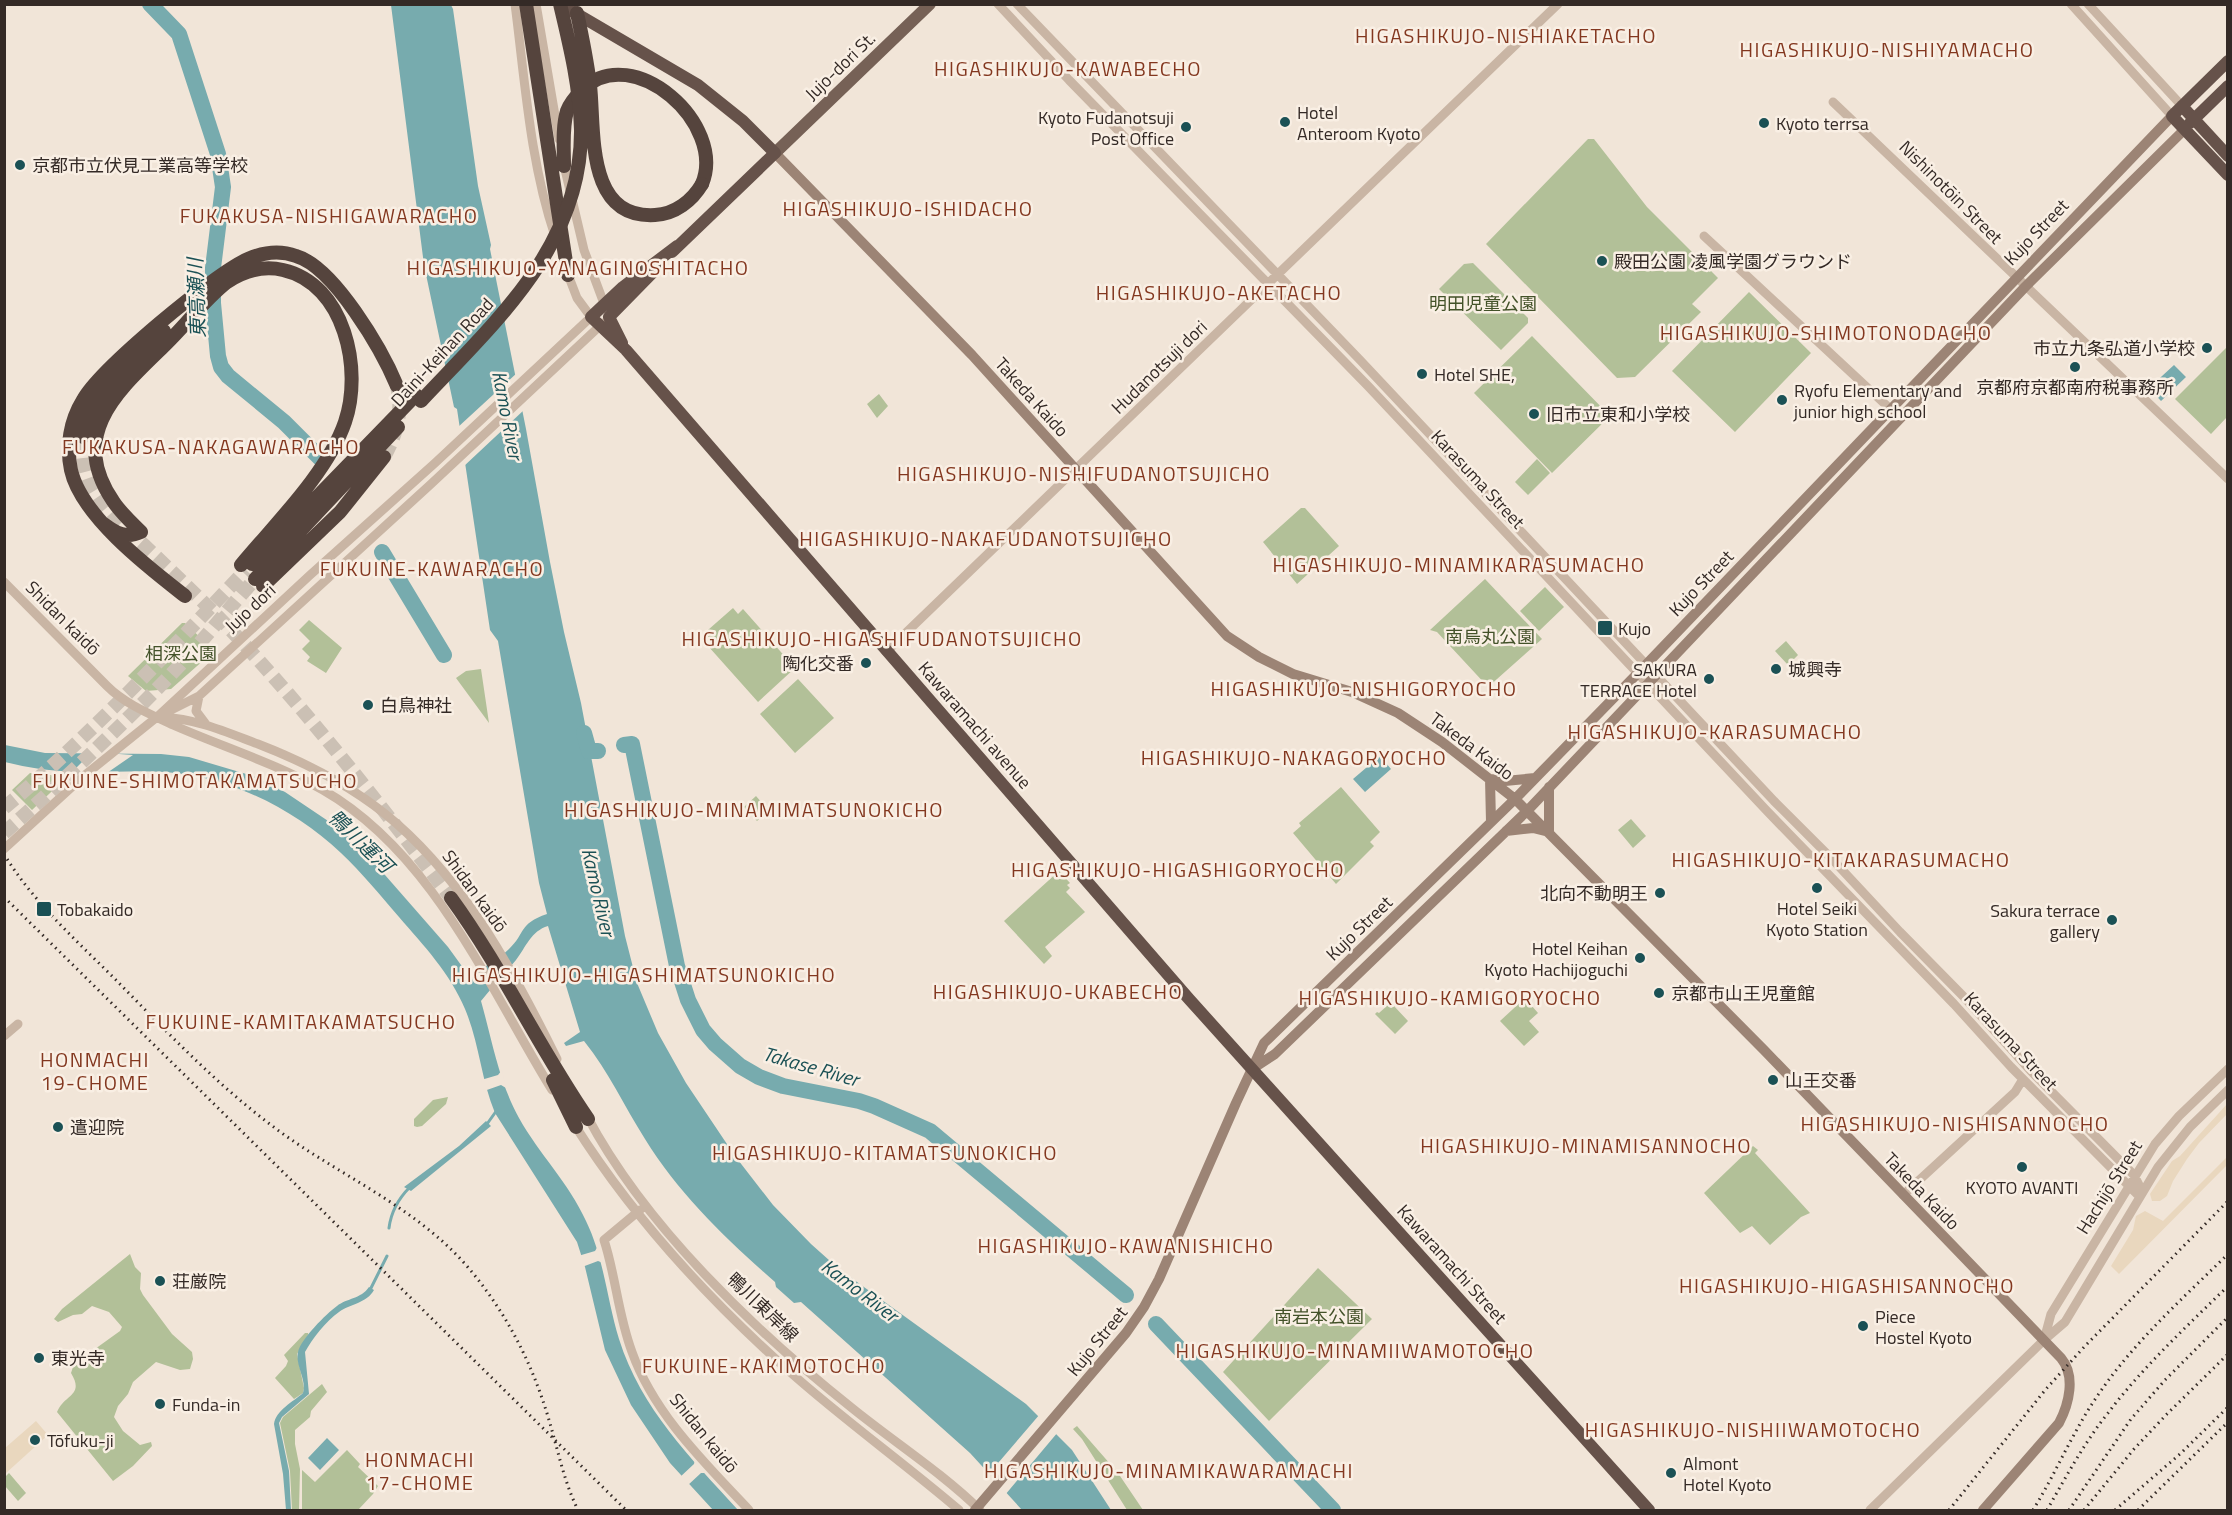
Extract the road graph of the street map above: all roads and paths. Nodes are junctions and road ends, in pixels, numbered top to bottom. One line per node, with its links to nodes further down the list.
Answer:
1 (515, 4): 26 (street)
2 (526, 4): 26 (highway)
3 (536, 4): 22 (street)
4 (551, 4): 38 (highway, Daini-Keihan Road)
5 (560, 4): 20 (highway); 38 (highway, Daini-Keihan Road, bridge)
6 (574, 4): 22 (highway, bridge)
7 (930, 4): 20 (main road, Jujo-dori St.)
8 (999, 4): 30 (street, Karasuma Street)
9 (1017, 4): 27 (street, Karasuma Street)
10 (1558, 4): 27 (street, Hudanotsuji dori)
11 (2071, 4): 17 (street)
12 (2088, 4): 16 (street)
13 (2228, 61): 16 (highway)
14 (2228, 86): 18 (highway)
15 (1833, 102): 28 (street, Nishinotōin Street)
16 (2182, 106): 17 (highway); 18 (highway)
17 (2172, 116): 19 (highway); 28 (main road, Kujo Street)
18 (2194, 119): 19 (highway); 21 (highway)
19 (2184, 129): 23 (highway); 31 (main road, Kujo Street)
20 (775, 153): 25 (highway); 43 (main road, Takeda Kaido)
21 (2228, 156)
22 (564, 166): 33 (street)
23 (2228, 175)
24 (1704, 236): 39 (street)
25 (677, 246): 33 (highway); 34 (highway)
26 (568, 275): 35 (street)
27 (1278, 275): 30 (street, Hudanotsuji dori); 50 (street, Karasuma Street)
28 (2015, 277): 31 (street, Nishinotōin Street); 39 (main road, Kujo Street)
29 (222, 280): 32 (highway); 37 (highway); 46 (highway)
30 (1269, 284): 43 (street, Hudanotsuji dori); 50 (street, Karasuma Street)
31 (2026, 286): 40 (main road, Kujo Street); 44 (street, Nishinotōin Street)
32 (200, 298): 41 (highway); 45 (highway); 45 (highway)
33 (604, 305): 34 (street); 35 (highway)
34 (609, 317): 35 (street); 36 (highway, Kawaramachi avenue)
35 (595, 322): 36 (highway, Kawaramachi avenue); 52 (street, Jujo dori); 53 (street, Jujo dori)
36 (626, 350): 49 (highway, Kawaramachi avenue)
37 (397, 386)
38 (419, 398): 46 (highway, Daini-Keihan Road)
39 (1891, 410): 40 (street); 50 (main road, Kujo Street)
40 (1900, 418): 51 (main road, Kujo Street)
41 (83, 437)
42 (384, 457): 46 (highway)
43 (1076, 470): 49 (street, Hudanotsuji dori); 56 (main road, Takeda Kaido)
44 (2228, 479)
45 (104, 524): 48 (highway)
46 (251, 575)
47 (4, 582): 53 (street, Shidan kaidō)
48 (185, 596)
49 (886, 652): 69 (highway, Kawaramachi avenue)
50 (1642, 669): 51 (street, Karasuma Street); 55 (main road, Kujo Street)
51 (1651, 678): 57 (main road, Kujo Street); 70 (street, Karasuma Street); 74 (street, Karasuma Street)
52 (199, 696): 53 (street, Jujo dori); 54 (street)
53 (157, 717): 54 (street, Shidan kaidō); 63 (street); 73 (street, Shidan kaidō)
54 (211, 727): 72 (street, Shidan kaidō)
55 (1535, 778): 56 (main road); 58 (main road, Kujo Street)
56 (1490, 779): 58 (main road, Takeda Kaido); 60 (main road)
57 (1549, 787): 59 (main road, Kujo Street); 62 (main road)
58 (1515, 799): 59 (main road, Takeda Kaido); 60 (main road, Kujo Street)
59 (1527, 810): 61 (main road, Kujo Street); 62 (main road, Takeda Kaido)
60 (1491, 822): 69 (main road, Kujo Street)
61 (1506, 831): 62 (main road); 69 (main road, Kujo Street)
62 (1549, 832): 76 (main road, Takeda Kaido)
63 (4, 849)
64 (451, 898): 65 (highway)
65 (506, 986): 72 (highway); 73 (highway)
66 (18, 1024): 67 (street)
67 (4, 1036)
68 (2228, 1069): 74 (street, Hachijō Street)
69 (1252, 1070): 83 (main road, Kujo Street); 84 (highway, Kawaramachi Street)
70 (2024, 1079): 75 (street, Karasuma Street); 76 (street)
71 (2228, 1090): 77 (street, Hachijō Street)
72 (588, 1119): 78 (street, Shidan kaidō)
73 (576, 1127): 79 (street, Shidan kaidō)
74 (2134, 1175): 75 (street, Hachijō Street); 77 (street, Karasuma Street)
75 (2128, 1185): 77 (street, Karasuma Street); 80 (street, Hachijō Street)
76 (1903, 1195): 80 (main road, Takeda Kaido)
77 (2140, 1197): 80 (street, Hachijō Street)
78 (646, 1205): 79 (street, Shidan kaidō); 83 (street, 鴨川東岸線)
79 (637, 1213): 81 (street, Shidan kaidō); 82 (street, 鴨川東岸線)
80 (2044, 1340): 85 (street, Hachijō Street); 86 (main road, Takeda Kaido)
81 (749, 1510)
82 (959, 1510)
83 (977, 1510)
84 (1649, 1510)
85 (1870, 1510)
86 (1983, 1510)

